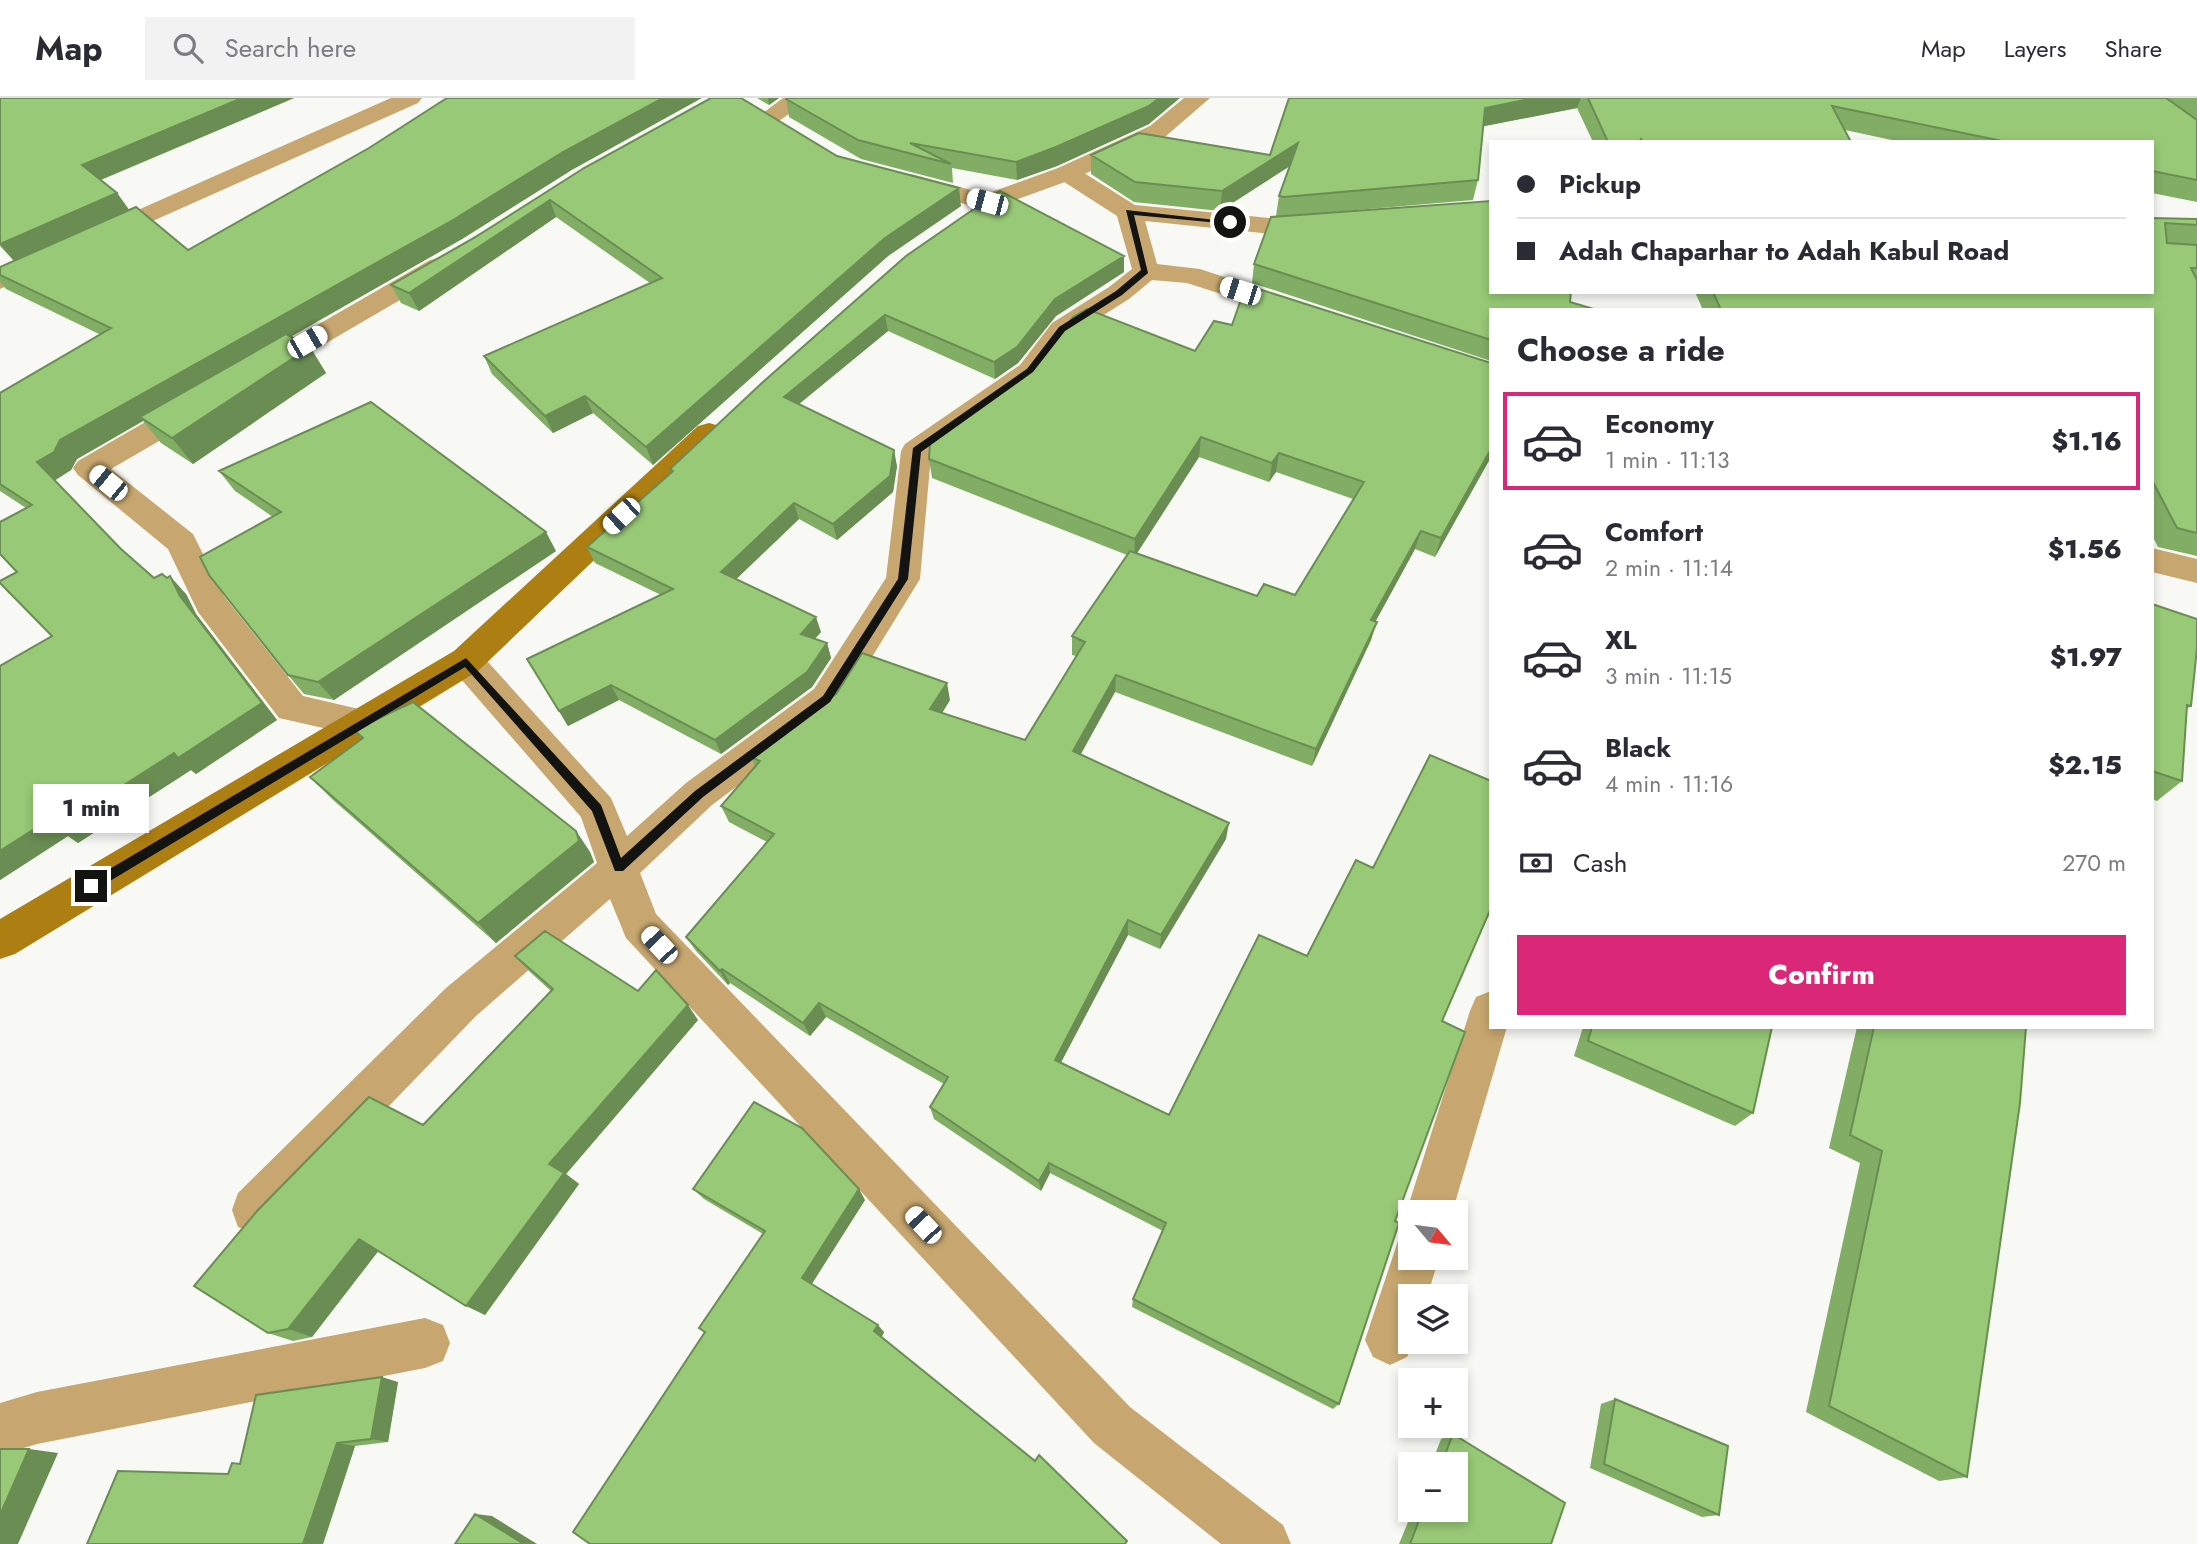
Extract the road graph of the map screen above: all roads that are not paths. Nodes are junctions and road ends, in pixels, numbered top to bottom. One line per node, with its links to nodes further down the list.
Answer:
1 (410, 98): 15 (street)
2 (799, 98): 5 (street)
3 (1198, 98): 7 (street)
4 (746, 104): 5 (street)
5 (771, 116): 6 (street)
6 (794, 130)
7 (1067, 173): 9 (street); 10 (street)
8 (888, 176): 9 (street)
9 (987, 202): 12 (main road)
10 (1129, 212): 11 (street); 14 (street)
11 (1346, 221)
12 (953, 225)
13 (460, 253): 21 (street)
14 (1146, 271): 16 (street); 22 (street)
15 (0, 281)
16 (1321, 318)
17 (736, 408): 20 (main road)
18 (2154, 560): 19 (street)
19 (2197, 571)
20 (466, 662): 21 (main road); 22 (street)
21 (363, 723): 23 (main road)
22 (619, 868): 26 (street); 31 (street)
23 (0, 941)
24 (1489, 1018): 25 (street)
25 (1433, 1200)
26 (255, 1210)
27 (1411, 1270): 28 (street)
28 (1390, 1340)
29 (425, 1343): 30 (street)
30 (0, 1429)
31 (1264, 1544)

